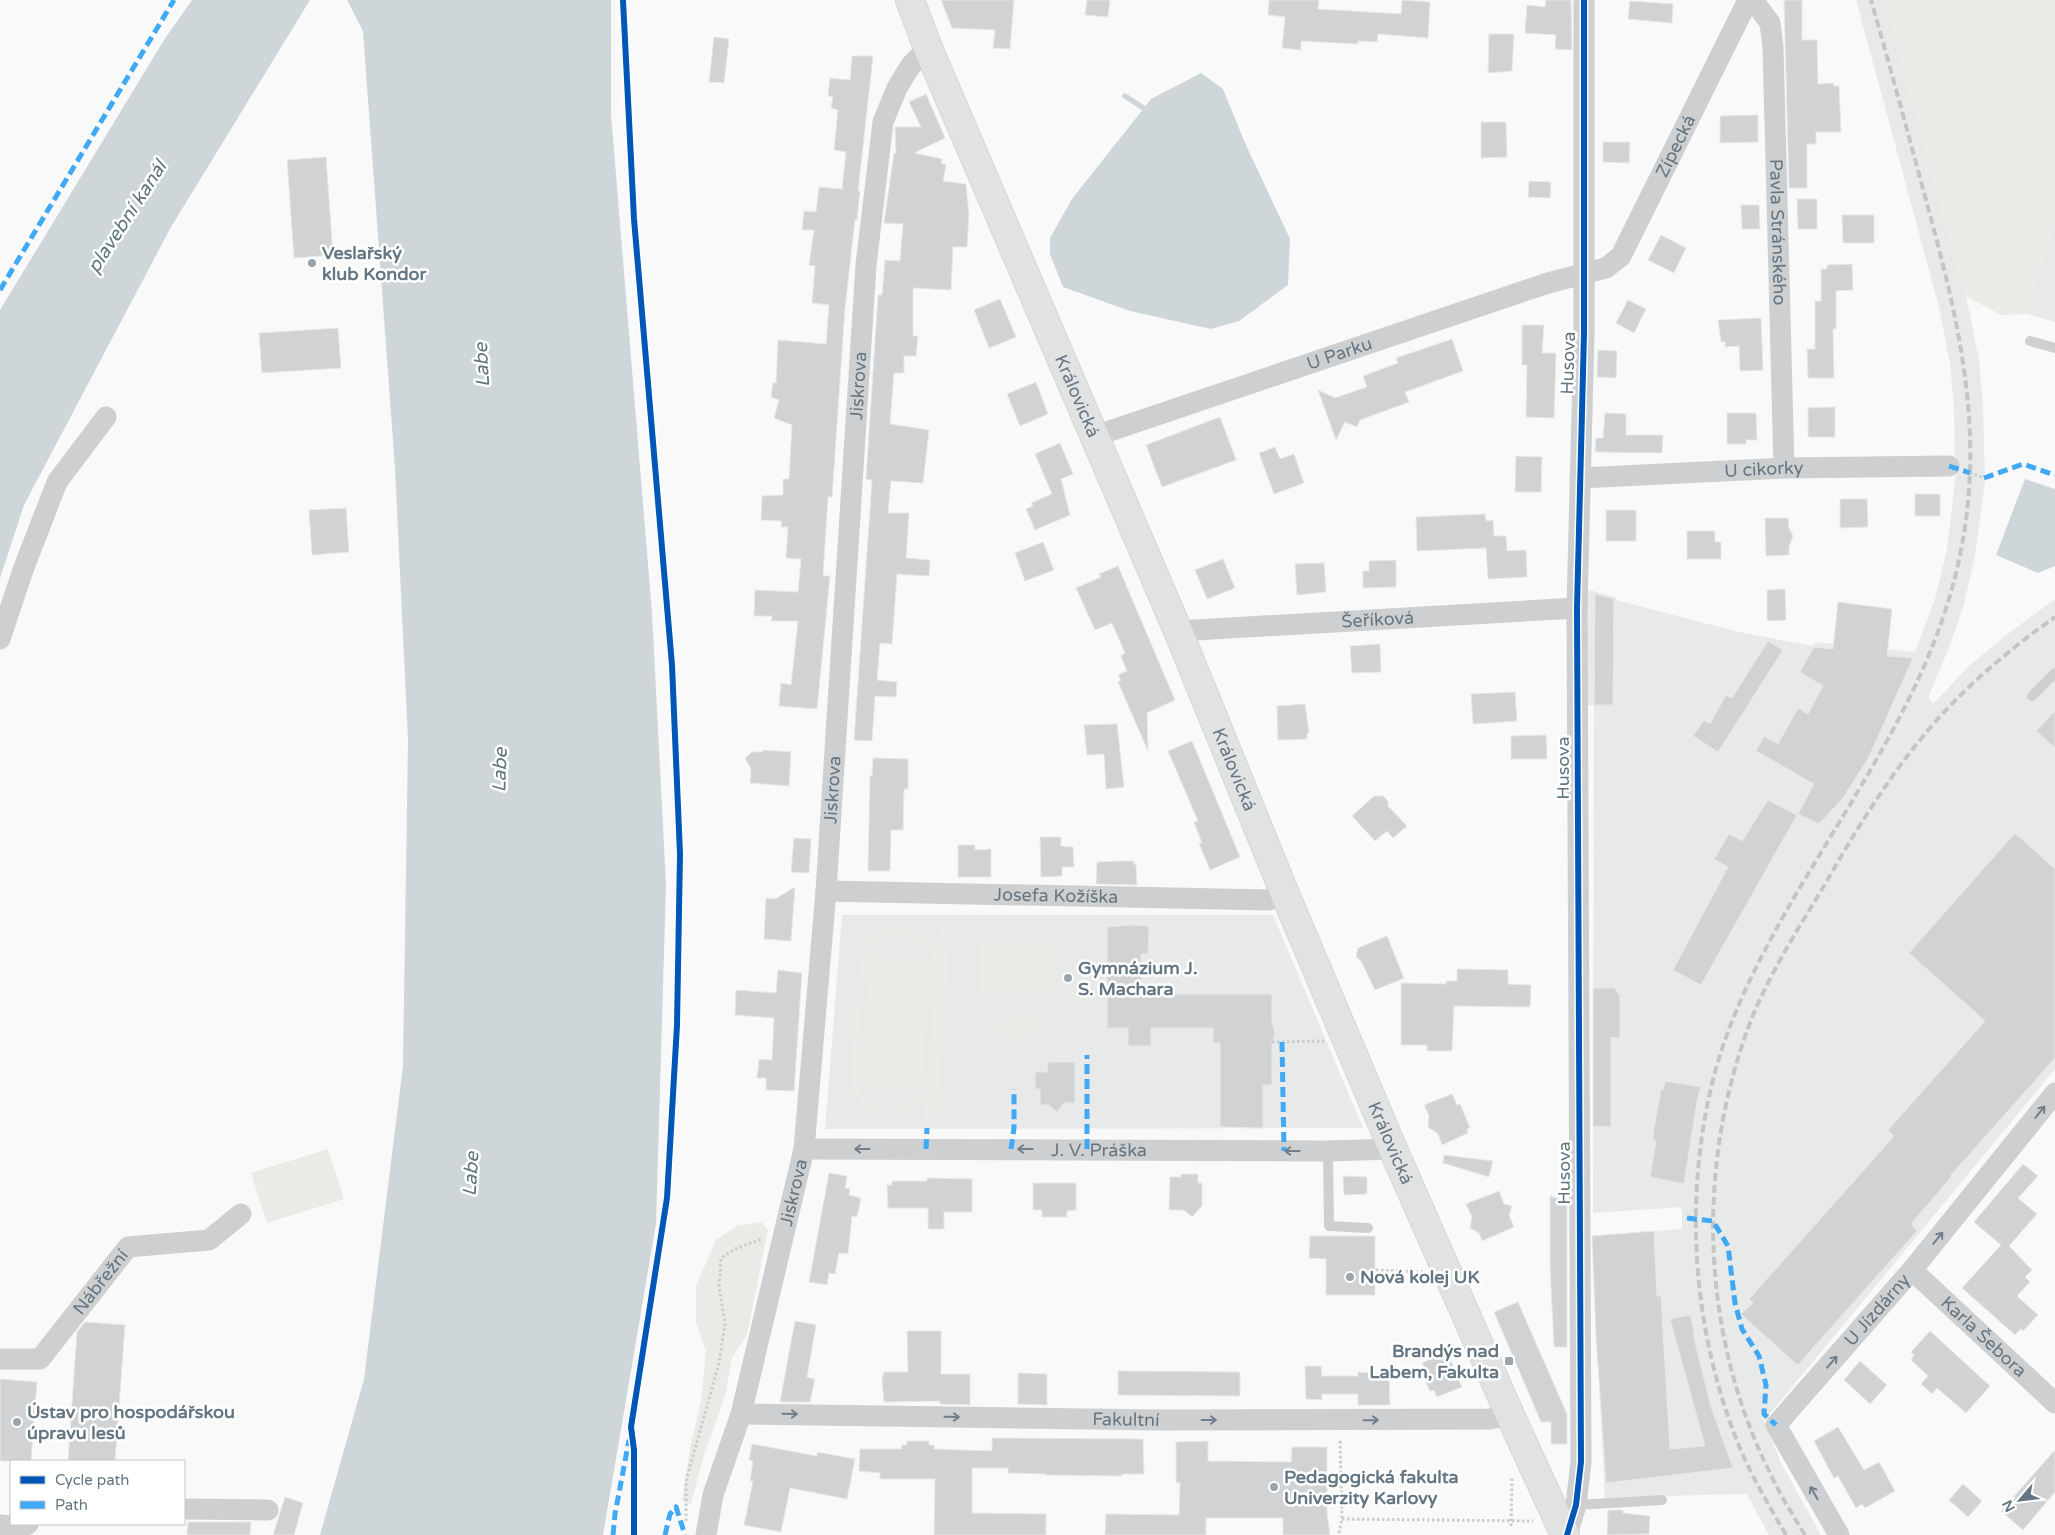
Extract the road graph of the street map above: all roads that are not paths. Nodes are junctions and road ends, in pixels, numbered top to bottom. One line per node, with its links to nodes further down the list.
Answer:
1 (910, 0): 5 (main road, Královická)
2 (1584, 0): 6 (street, Husova)
3 (1748, 0): 6 (street, Zípecká)
4 (1753, 0): 12 (street, Pavla Stránského)
5 (928, 48): 10 (main road, Královická); 19 (street, Jiskrova)
6 (1584, 273): 10 (street, U Parku); 13 (street, Husova)
7 (2030, 340): 8 (lane)
8 (2055, 348)
9 (106, 417): 16 (street)
10 (1095, 436): 15 (main road, Královická)
11 (1949, 466): 12 (street, U cikorky)
12 (1784, 468): 13 (street, U cikorky)
13 (1580, 478): 14 (street, Husova)
14 (1577, 608): 15 (street, Šeříková); 33 (street, Husova)
15 (1178, 631): 20 (main road, Královická)
16 (0, 639)
17 (2055, 673): 18 (lane)
18 (2032, 696)
19 (826, 890): 20 (street, Josefa Kožíška); 22 (street, Jiskrova)
20 (1285, 894): 23 (main road, Královická)
21 (2055, 1093): 27 (street, U Jízdárny, one-way to 21)
22 (804, 1149): 24 (street, J. V. Práška, one-way to 22); 30 (street, Jiskrova)
23 (1393, 1149): 24 (street, J. V. Práška); 31 (main road, Královická)
24 (1328, 1151): 26 (lane)
25 (241, 1214): 28 (street, Nábřežní)
26 (1368, 1228)
27 (1912, 1270): 29 (street, Karla Šebora); 40 (street, U Jízdárny, one-way to 27)
28 (0, 1359)
29 (2055, 1403)
30 (741, 1414): 31 (street, Fakultní, one-way to 31); 38 (street, Jiskrova)
31 (1510, 1416): 39 (main road, Královická)
32 (1662, 1500): 33 (lane)
33 (1576, 1505): 39 (street, Husova)
34 (185, 1509): 35 (street)
35 (268, 1510)
36 (0, 1525): 37 (street)
37 (26, 1525)
38 (706, 1535)
39 (1566, 1535)
40 (1839, 1535)

